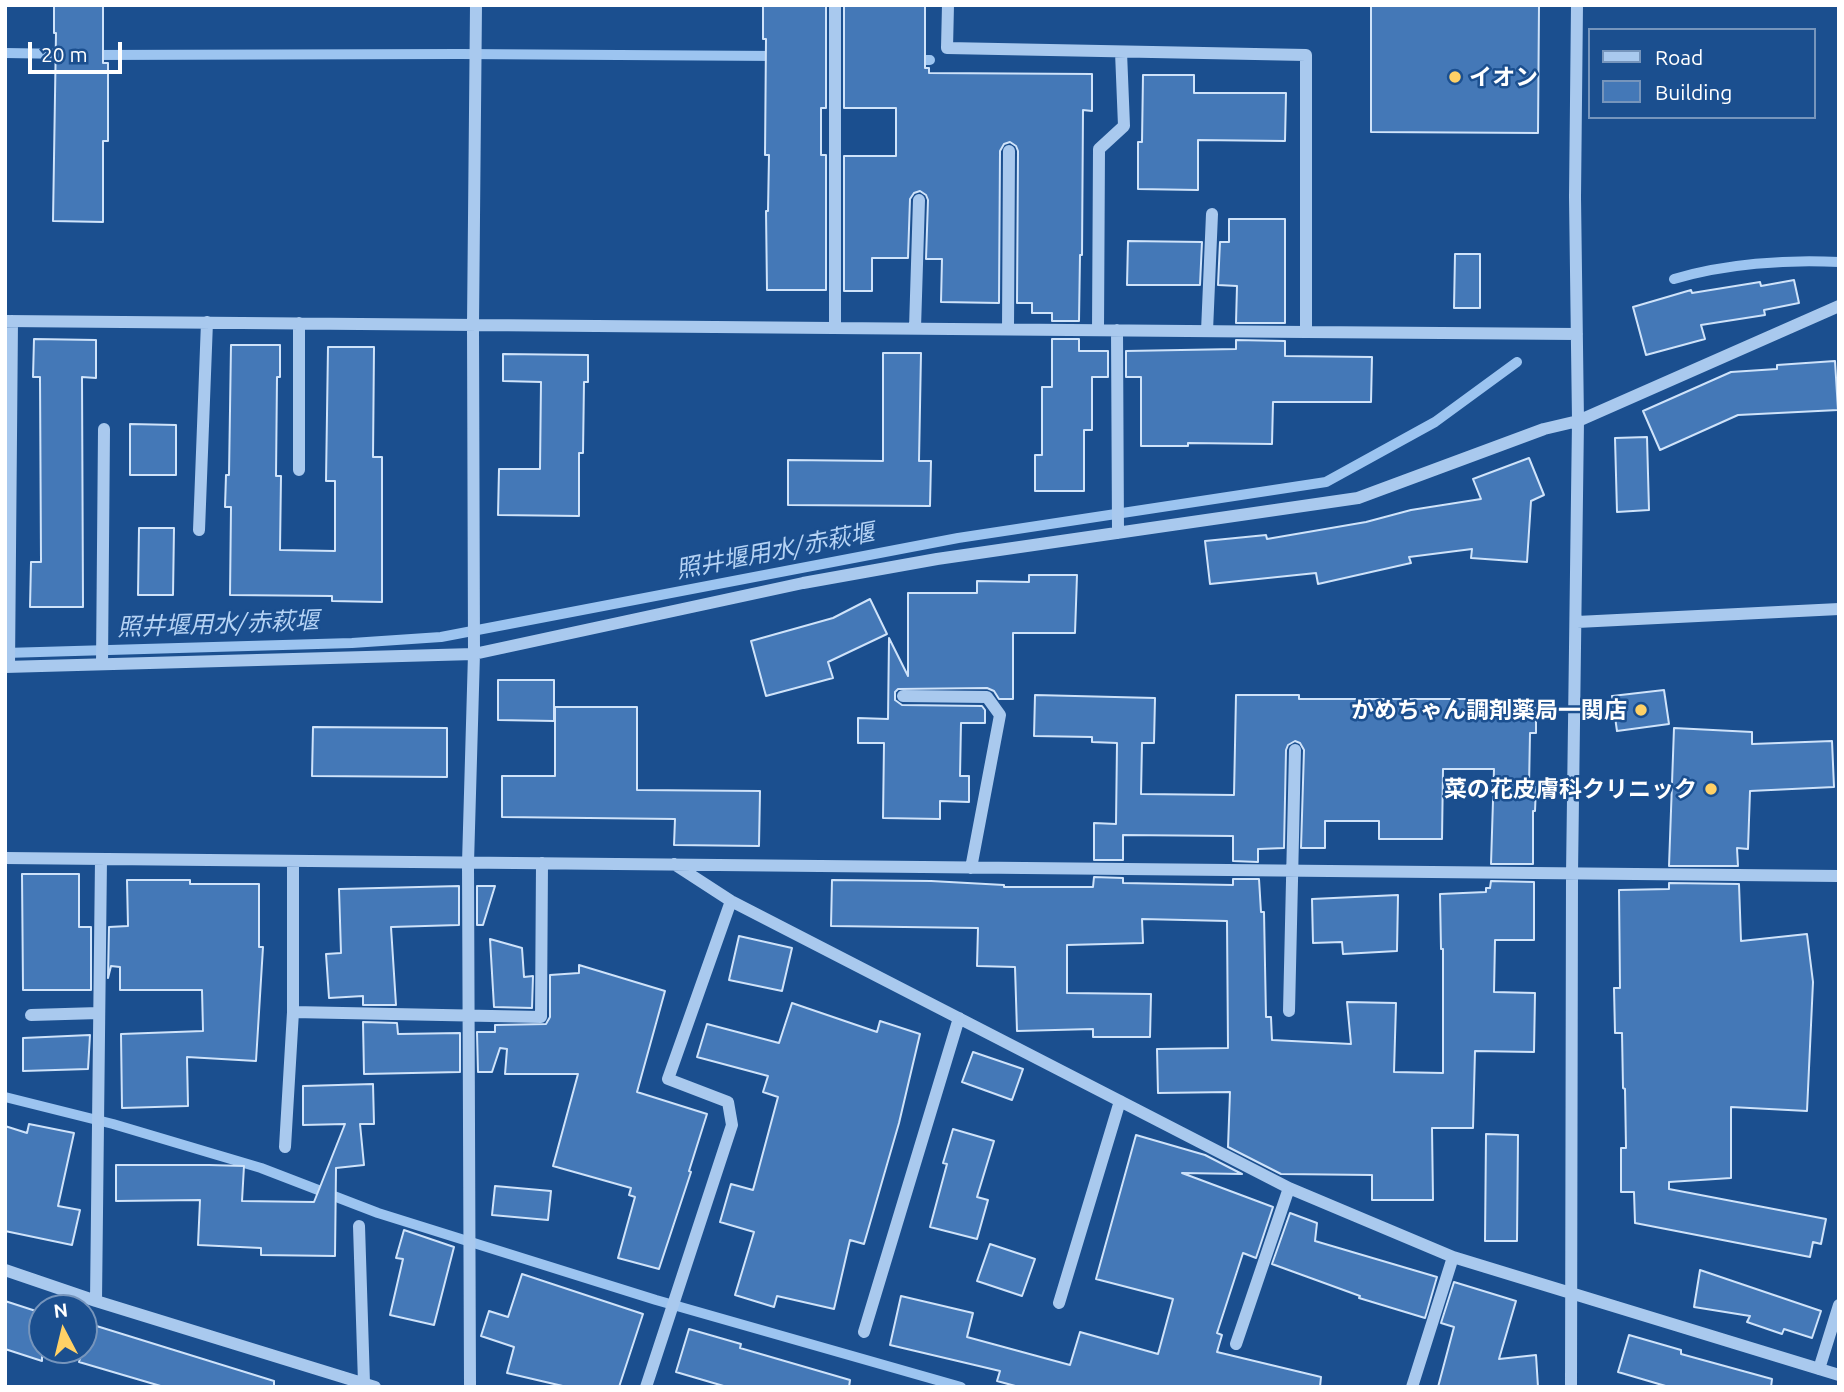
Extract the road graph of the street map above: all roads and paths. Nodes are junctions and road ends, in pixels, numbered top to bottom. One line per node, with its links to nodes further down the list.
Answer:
1 (476, 5): 13 (street)
2 (835, 5): 14 (street)
3 (948, 5): 5 (street)
4 (1577, 5): 21 (street)
5 (1121, 52): 17 (street); 20 (street)
6 (1009, 151): 16 (street)
7 (919, 200): 15 (street)
8 (1212, 214): 19 (street)
9 (1838, 309): 22 (street)
10 (9, 321): 11 (street); 31 (street)
11 (207, 322): 12 (street); 25 (street)
12 (299, 323): 13 (street); 24 (street)
13 (473, 324): 14 (street); 29 (street)
14 (835, 327): 15 (street)
15 (915, 328): 16 (street)
16 (1008, 330): 17 (street)
17 (1098, 330): 18 (street)
18 (1116, 330): 19 (street); 26 (street)
19 (1207, 331): 20 (street)
20 (1306, 332): 21 (street)
21 (1577, 334): 22 (street)
22 (1578, 421): 26 (street); 28 (street)
23 (104, 429): 30 (street)
24 (299, 470)
25 (200, 530)
26 (1118, 533): 29 (street)
27 (1839, 609): 28 (street)
28 (1577, 622): 42 (street)
29 (474, 654): 30 (street); 37 (street)
30 (102, 664): 31 (street)
31 (7, 666)
32 (902, 696): 40 (street)
33 (1296, 750): 41 (street)
34 (5, 858): 35 (street)
35 (101, 859): 36 (street); 47 (street)
36 (293, 861): 37 (street); 46 (street)
37 (468, 863): 38 (street); 49 (street)
38 (542, 863): 39 (street); 49 (street)
39 (674, 864): 40 (street); 44 (street)
40 (971, 867): 41 (street)
41 (1293, 871): 42 (street); 45 (street)
42 (1572, 874): 43 (street); 59 (street)
43 (1839, 876)
44 (731, 901): 50 (street); 69 (street)
45 (1289, 1011)
46 (293, 1012): 49 (street); 52 (street)
47 (99, 1013): 48 (street); 58 (street)
48 (31, 1015)
49 (468, 1015): 68 (street)
50 (958, 1018): 51 (street); 63 (street)
51 (1120, 1101): 53 (street); 61 (street)
52 (285, 1147)
53 (1289, 1188): 55 (street); 64 (street)
54 (359, 1226): 67 (street)
55 (1453, 1257): 59 (street); 70 (street)
56 (5, 1270): 57 (street)
57 (75, 1294)
58 (96, 1294)
59 (1571, 1295): 65 (street); 71 (street)
60 (98, 1302): 67 (street)
61 (1059, 1303)
62 (1839, 1305): 65 (street)
63 (864, 1332)
64 (1236, 1345)
65 (1819, 1369): 66 (street)
66 (1839, 1375)
67 (369, 1385)
68 (470, 1387)
69 (646, 1387)
70 (1412, 1387)
71 (1571, 1387)

